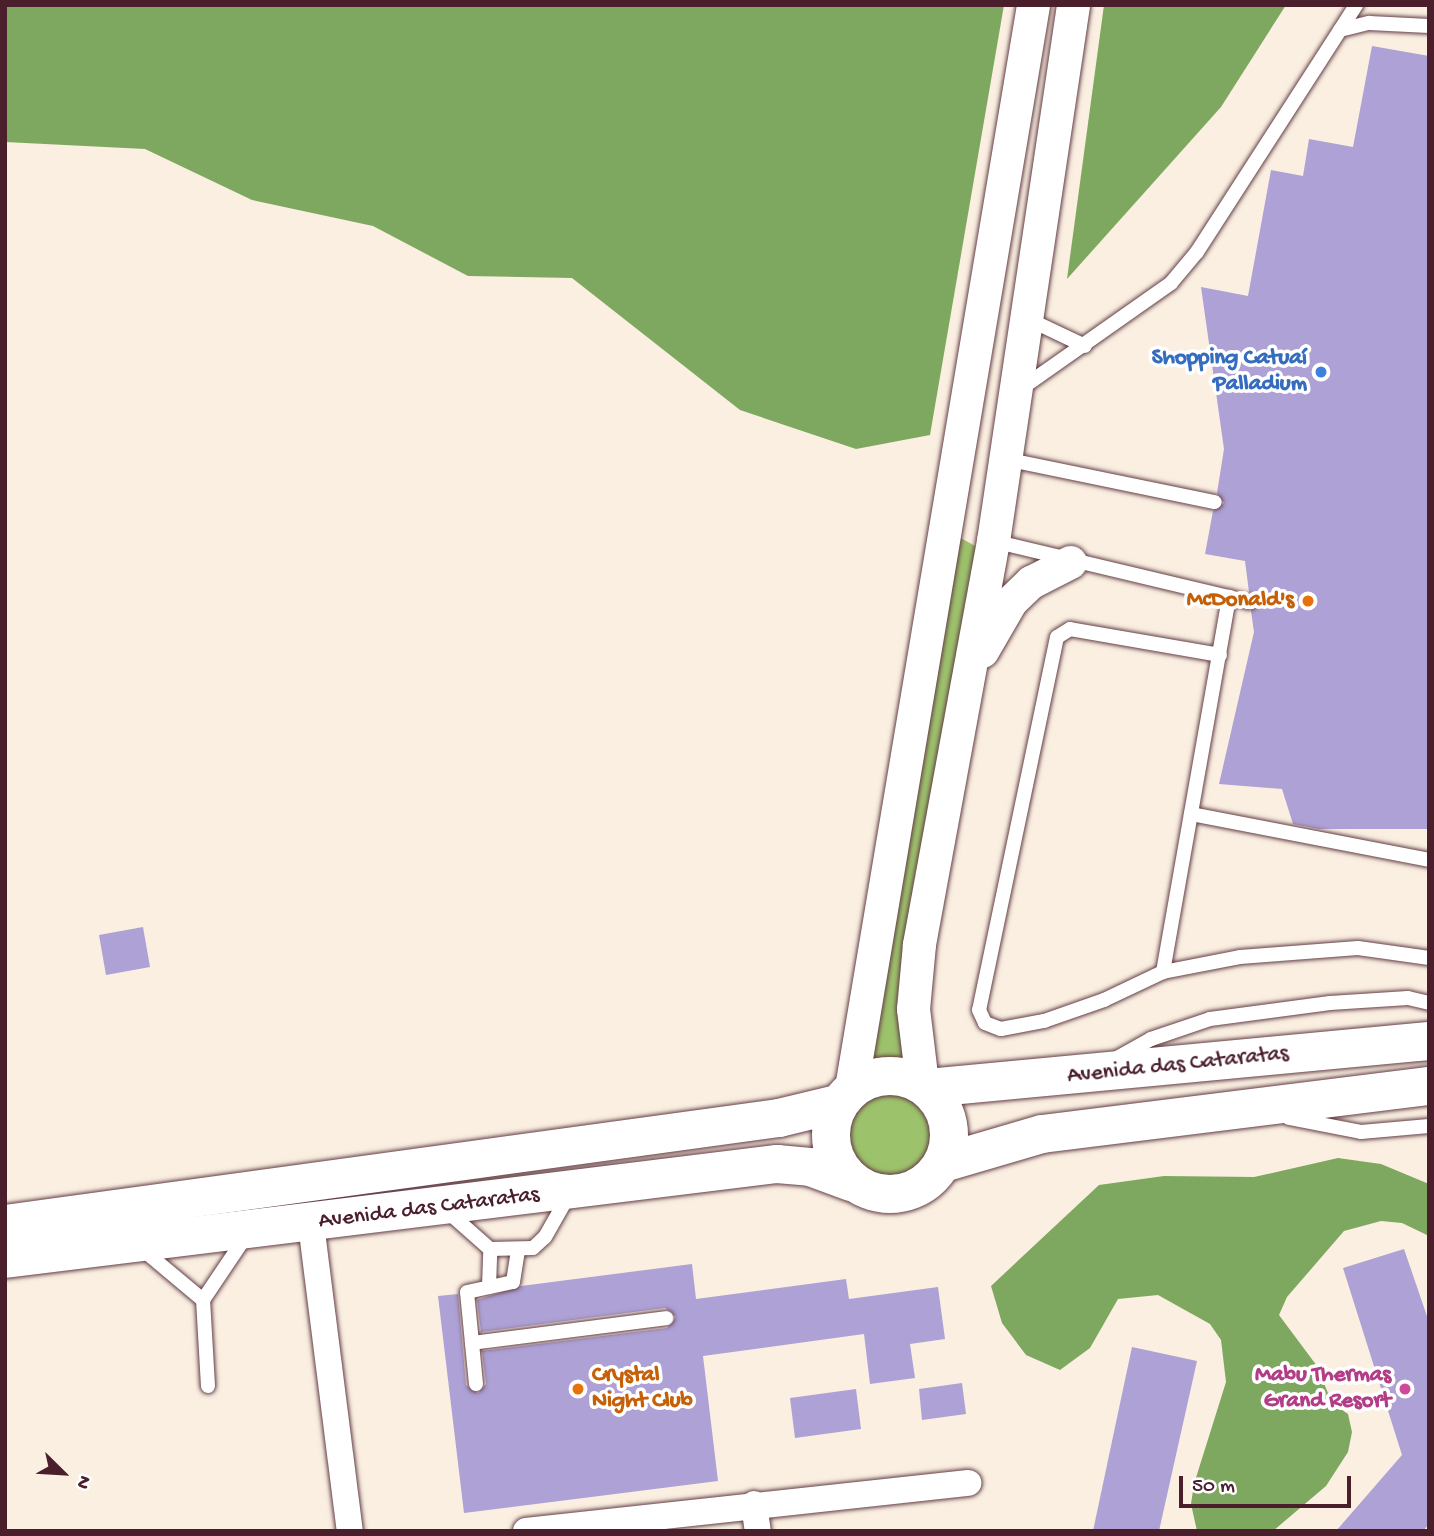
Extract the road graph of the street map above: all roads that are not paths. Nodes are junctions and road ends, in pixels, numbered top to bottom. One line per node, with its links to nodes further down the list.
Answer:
1 (1034, 5): 8 (street)
2 (1073, 5): 6 (street)
3 (1356, 5): 5 (lane)
4 (1429, 26): 5 (lane)
5 (1340, 30): 7 (lane)
6 (1026, 318): 7 (lane); 9 (street)
7 (1085, 346): 9 (lane)
8 (971, 380): 12 (street); 27 (street)
9 (1015, 393): 10 (street)
10 (1005, 459): 11 (lane); 12 (street)
11 (1215, 502)
12 (993, 541): 13 (lane); 17 (street)
13 (1070, 562): 14 (lane); 17 (street)
14 (1229, 597): 15 (lane); 16 (lane)
15 (1250, 602)
16 (1220, 655): 18 (lane); 21 (lane)
17 (968, 675): 25 (street)
18 (1191, 814): 19 (lane); 21 (lane)
19 (1429, 860)
20 (1429, 958): 21 (lane)
21 (1163, 972)
22 (1429, 1003): 24 (lane)
23 (1429, 1041): 24 (main road, Avenida das Cataratas)
24 (1087, 1076): 25 (main road, Avenida das Cataratas)
25 (925, 1086): 27 (main road); 30 (main road)
26 (1429, 1086): 28 (main road, Avenida das Cataratas)
27 (844, 1096): 31 (main road); 34 (main road, Avenida das Cataratas)
28 (1240, 1108): 29 (lane); 30 (main road, Avenida das Cataratas)
29 (1429, 1126)
30 (943, 1163): 31 (main road)
31 (851, 1182): 32 (main road, Avenida das Cataratas)
32 (571, 1191): 33 (main road, Avenida das Cataratas); 39 (lane)
33 (443, 1208): 35 (main road, Avenida das Cataratas); 38 (lane)
34 (5, 1224)
35 (311, 1224): 36 (main road, Avenida das Cataratas); 49 (street)
36 (249, 1231): 37 (main road, Avenida das Cataratas); 42 (lane)
37 (135, 1244): 40 (main road, Avenida das Cataratas); 42 (lane)
38 (490, 1249): 39 (lane); 41 (lane)
39 (518, 1250): 41 (lane)
40 (5, 1259)
41 (489, 1287): 44 (lane)
42 (203, 1300): 46 (lane)
43 (666, 1318): 44 (lane)
44 (472, 1343): 45 (lane)
45 (476, 1384)
46 (208, 1385)
47 (968, 1483): 48 (street)
48 (754, 1504): 50 (street); 51 (street)
49 (350, 1531)
50 (526, 1531)
51 (758, 1531)

